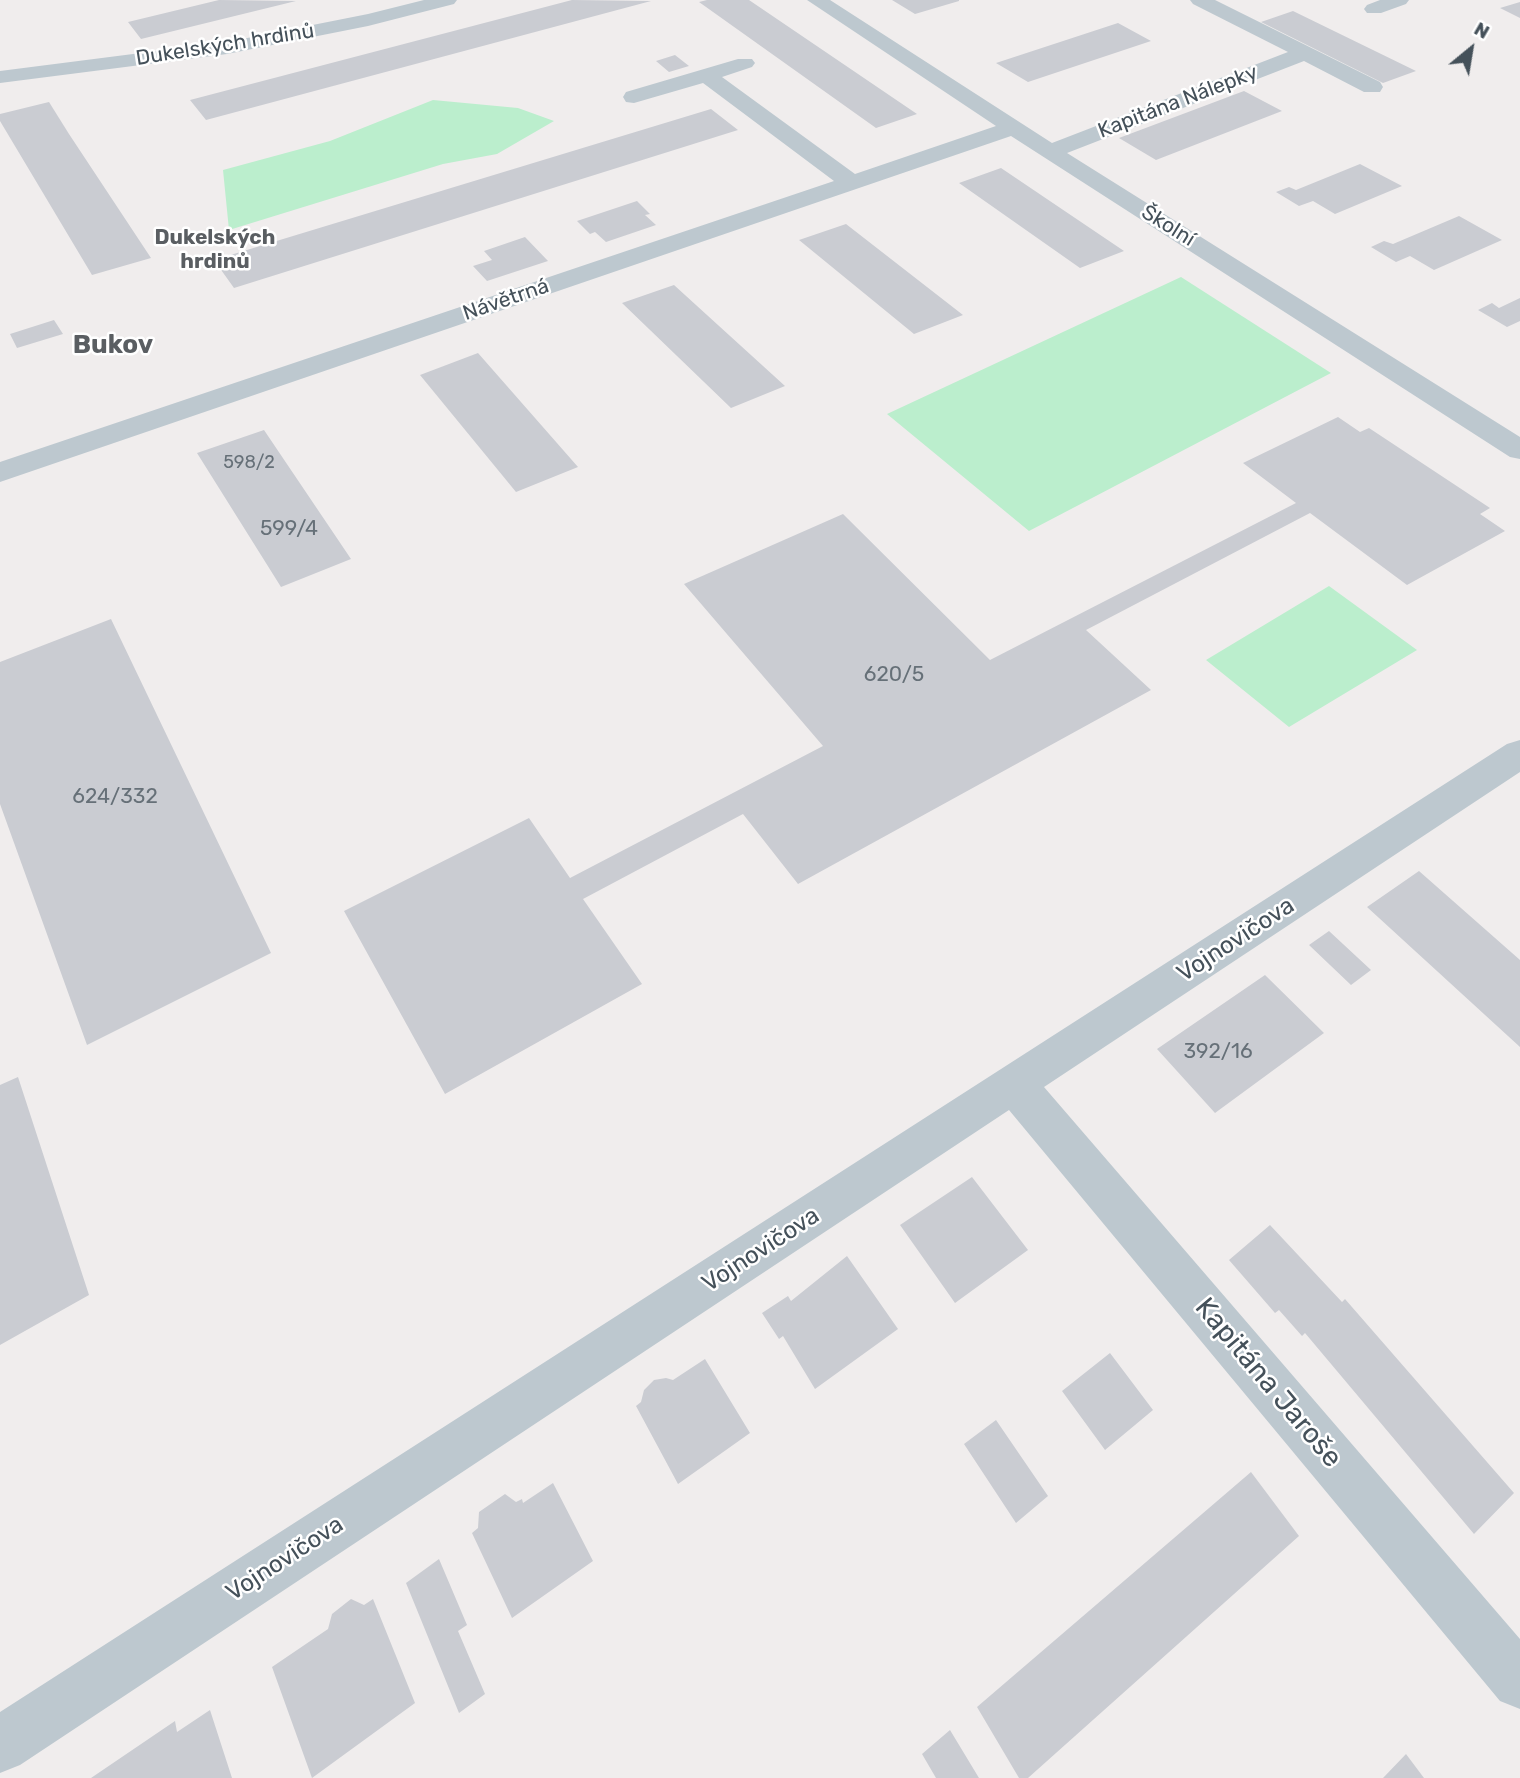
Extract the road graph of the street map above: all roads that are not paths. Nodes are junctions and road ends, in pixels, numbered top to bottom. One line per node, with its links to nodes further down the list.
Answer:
1 (447, 0): 9 (street, Dukelských hrdinů)
2 (817, 0): 12 (street, Školní)
3 (1200, 0): 6 (street, Kapitána Nálepky)
4 (1399, 0): 5 (street)
5 (1374, 9)
6 (1305, 53): 10 (street, Kapitána Nálepky); 13 (street, Kapitána Nálepky)
7 (745, 63): 8 (street)
8 (706, 75): 11 (street); 14 (street)
9 (0, 77)
10 (1372, 87)
11 (634, 97)
12 (1013, 128): 13 (street, Školní); 14 (street, Návětrná)
13 (1051, 151): 15 (street, Školní)
14 (852, 183): 16 (street, Návětrná)
15 (1520, 450)
16 (0, 472)
17 (1520, 754): 18 (street, Vojnovičova)
18 (1015, 1085): 19 (street, Kapitána Jaroše); 20 (street, Vojnovičova)
19 (1520, 1681)
20 (0, 1745)

